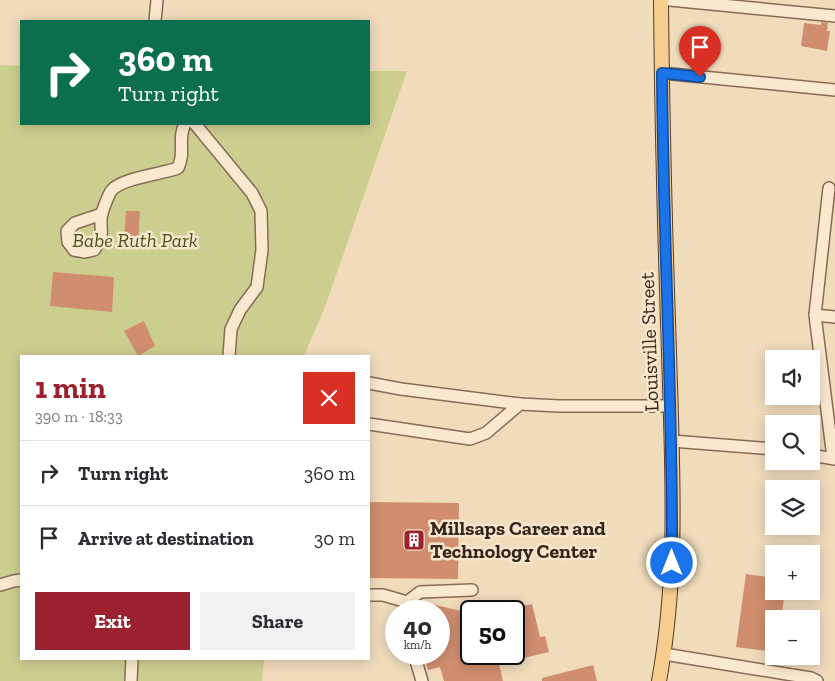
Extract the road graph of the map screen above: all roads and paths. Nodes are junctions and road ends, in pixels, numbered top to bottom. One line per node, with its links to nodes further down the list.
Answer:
1 (156, 0): 5 (street)
2 (661, 0): 6 (main road, Louisville Street)
3 (670, 0): 4 (street)
4 (835, 16)
5 (155, 20)
6 (662, 73): 7 (street); 17 (main road, Louisville Street)
7 (835, 90)
8 (184, 125): 11 (street)
9 (196, 125): 14 (street)
10 (829, 188): 12 (street)
11 (102, 214)
12 (815, 315): 13 (street); 22 (street)
13 (835, 317)
14 (228, 355)
15 (370, 383): 16 (street)
16 (520, 404): 17 (street); 18 (street)
17 (671, 406): 19 (main road, Louisville Street)
18 (370, 424)
19 (672, 440): 20 (street); 29 (main road, Louisville Street)
20 (765, 448)
21 (820, 456): 22 (street)
22 (834, 458)
23 (20, 580): 24 (street)
24 (0, 586)
25 (472, 590): 28 (street)
26 (370, 594): 27 (street)
27 (392, 600)
28 (413, 600)
29 (664, 654): 34 (main road, Louisville Street); 35 (street)
30 (132, 660): 32 (street)
31 (417, 665): 33 (street)
32 (131, 681)
33 (422, 681)
34 (659, 681)
35 (817, 681)

